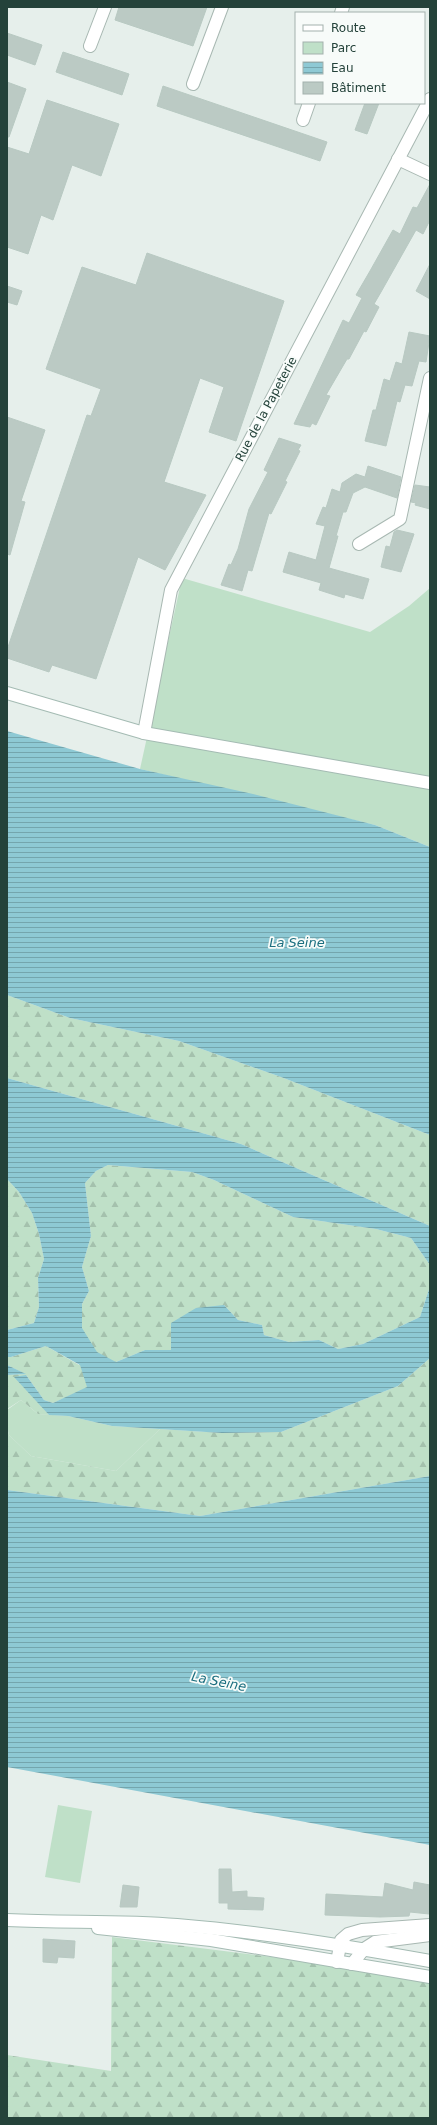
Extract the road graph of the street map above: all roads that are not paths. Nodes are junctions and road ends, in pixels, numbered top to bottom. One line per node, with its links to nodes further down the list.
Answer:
1 (104, 7): 3 (street)
2 (222, 7): 4 (street)
3 (90, 46)
4 (193, 84)
5 (430, 99): 8 (street, Rue de la Papeterie)
6 (309, 104): 7 (street)
7 (303, 120)
8 (398, 159): 9 (street); 13 (street, Rue de la Papeterie)
9 (430, 174)
10 (430, 378): 11 (street)
11 (359, 544)
12 (7, 693): 13 (street)
13 (144, 733): 14 (street)
14 (430, 783)
15 (7, 1920): 16 (street)
16 (63, 1923): 22 (street); 26 (street)
17 (430, 1925): 19 (street)
18 (369, 1929): 19 (street); 21 (street); 22 (street)
19 (391, 1933): 20 (street); 21 (street); 24 (street)
20 (430, 1935)
21 (375, 1942): 23 (street)
22 (340, 1945): 23 (street); 26 (street)
23 (364, 1949): 24 (street); 27 (street)
24 (399, 1956): 25 (street)
25 (430, 1961)
26 (337, 1962): 27 (street)
27 (352, 1964): 28 (street)
28 (430, 1977)

